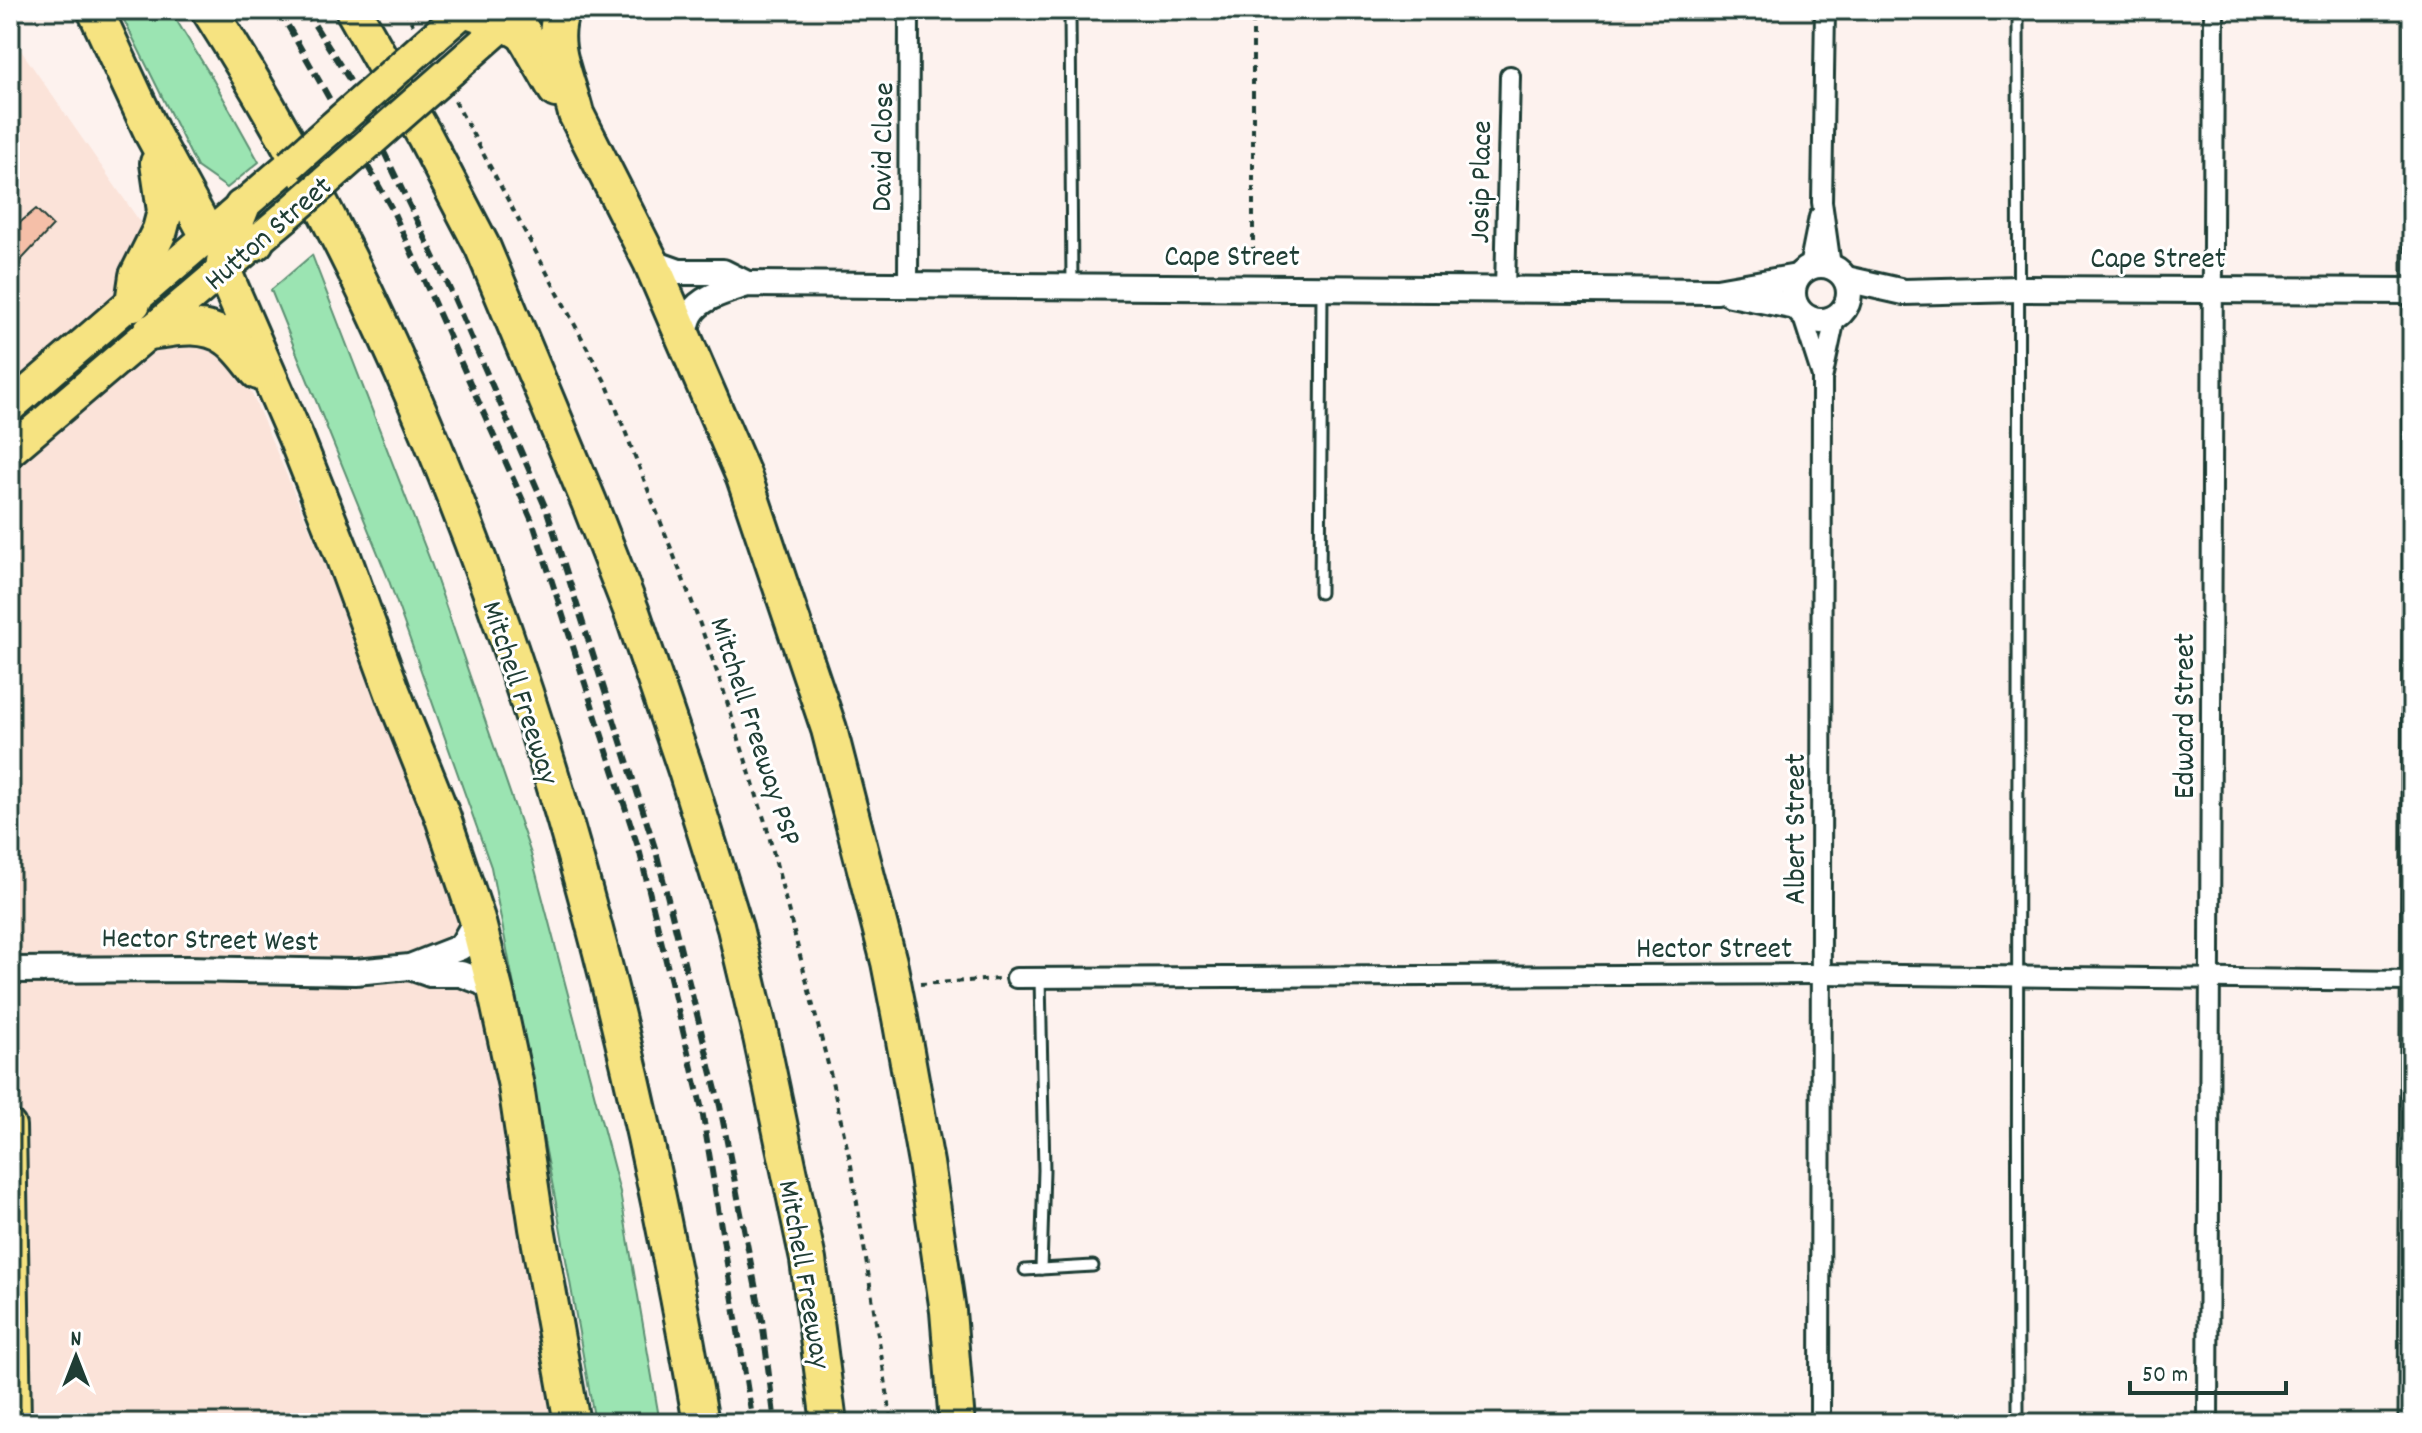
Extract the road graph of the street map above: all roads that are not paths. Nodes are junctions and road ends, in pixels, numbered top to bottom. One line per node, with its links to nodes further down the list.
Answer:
1 (95, 10): 14 (highway)
2 (209, 10): 55 (highway, Mitchell Freeway)
3 (353, 10): 56 (highway, Mitchell Freeway)
4 (562, 10): 13 (highway)
5 (909, 10): 20 (street, David Close)
6 (1070, 10): 21 (lane)
7 (1825, 10): 18 (street)
8 (2018, 10): 24 (lane)
9 (2214, 10): 25 (street, Edward Street)
10 (2411, 10): 27 (lane)
11 (498, 18): 13 (highway); 15 (main road, Hutton Street, bridge); 16 (main road, Hutton Street, bridge)
12 (1510, 76): 23 (street, Josip Place)
13 (576, 114): 17 (highway)
14 (153, 135): 16 (highway); 29 (highway)
15 (242, 207): 16 (highway)
16 (220, 252): 29 (main road, Hutton Street); 32 (main road, Hutton Street); 35 (highway)
17 (651, 262): 19 (street, Cape Street); 33 (highway)
18 (1821, 272): 26 (street, Cape Street); 28 (street, Cape Street); 30 (street); 31 (street)
19 (747, 284): 20 (street, Cape Street); 33 (street, Cape Street)
20 (908, 285): 21 (street, Cape Street)
21 (1072, 286): 22 (street, Cape Street)
22 (1322, 288): 23 (street, Cape Street); 38 (lane)
23 (1505, 289): 26 (street, Cape Street)
24 (2019, 289): 25 (street, Cape Street); 28 (street, Cape Street); 43 (lane)
25 (2213, 289): 27 (street, Cape Street); 46 (street, Edward Street)
26 (1717, 291): 30 (street, Cape Street)
27 (2410, 291): 47 (lane)
28 (1904, 292): 31 (street, Cape Street)
29 (133, 303): 36 (main road, Hutton Street)
30 (1799, 310): 31 (street); 34 (street, Albert Street)
31 (1839, 315): 34 (street, Albert Street)
32 (150, 332): 35 (highway); 37 (main road, Hutton Street)
33 (685, 338): 57 (highway)
34 (1822, 379): 42 (street, Albert Street)
35 (275, 390): 39 (highway)
36 (10, 407)
37 (10, 451)
38 (1320, 593)
39 (477, 919): 40 (street, Hector Street West); 48 (highway)
40 (410, 967): 41 (street, Hector Street West); 48 (street, Hector Street West)
41 (10, 970)
42 (1821, 974): 43 (street, Hector Street); 45 (street, Hector Street); 58 (street, Albert Street)
43 (2016, 977): 46 (street, Hector Street); 59 (lane)
44 (1016, 978): 45 (street, Hector Street)
45 (1040, 978): 51 (lane)
46 (2210, 979): 47 (street, Hector Street); 60 (street, Edward Street)
47 (2409, 981): 61 (lane)
48 (496, 993): 54 (highway)
49 (10, 1126): 53 (main road)
50 (1093, 1266): 51 (lane)
51 (1041, 1269): 52 (lane)
52 (1025, 1270)
53 (15, 1423)
54 (572, 1423)
55 (701, 1423)
56 (829, 1423)
57 (957, 1423)
58 (1820, 1423)
59 (2018, 1423)
60 (2208, 1423)
61 (2404, 1423)

